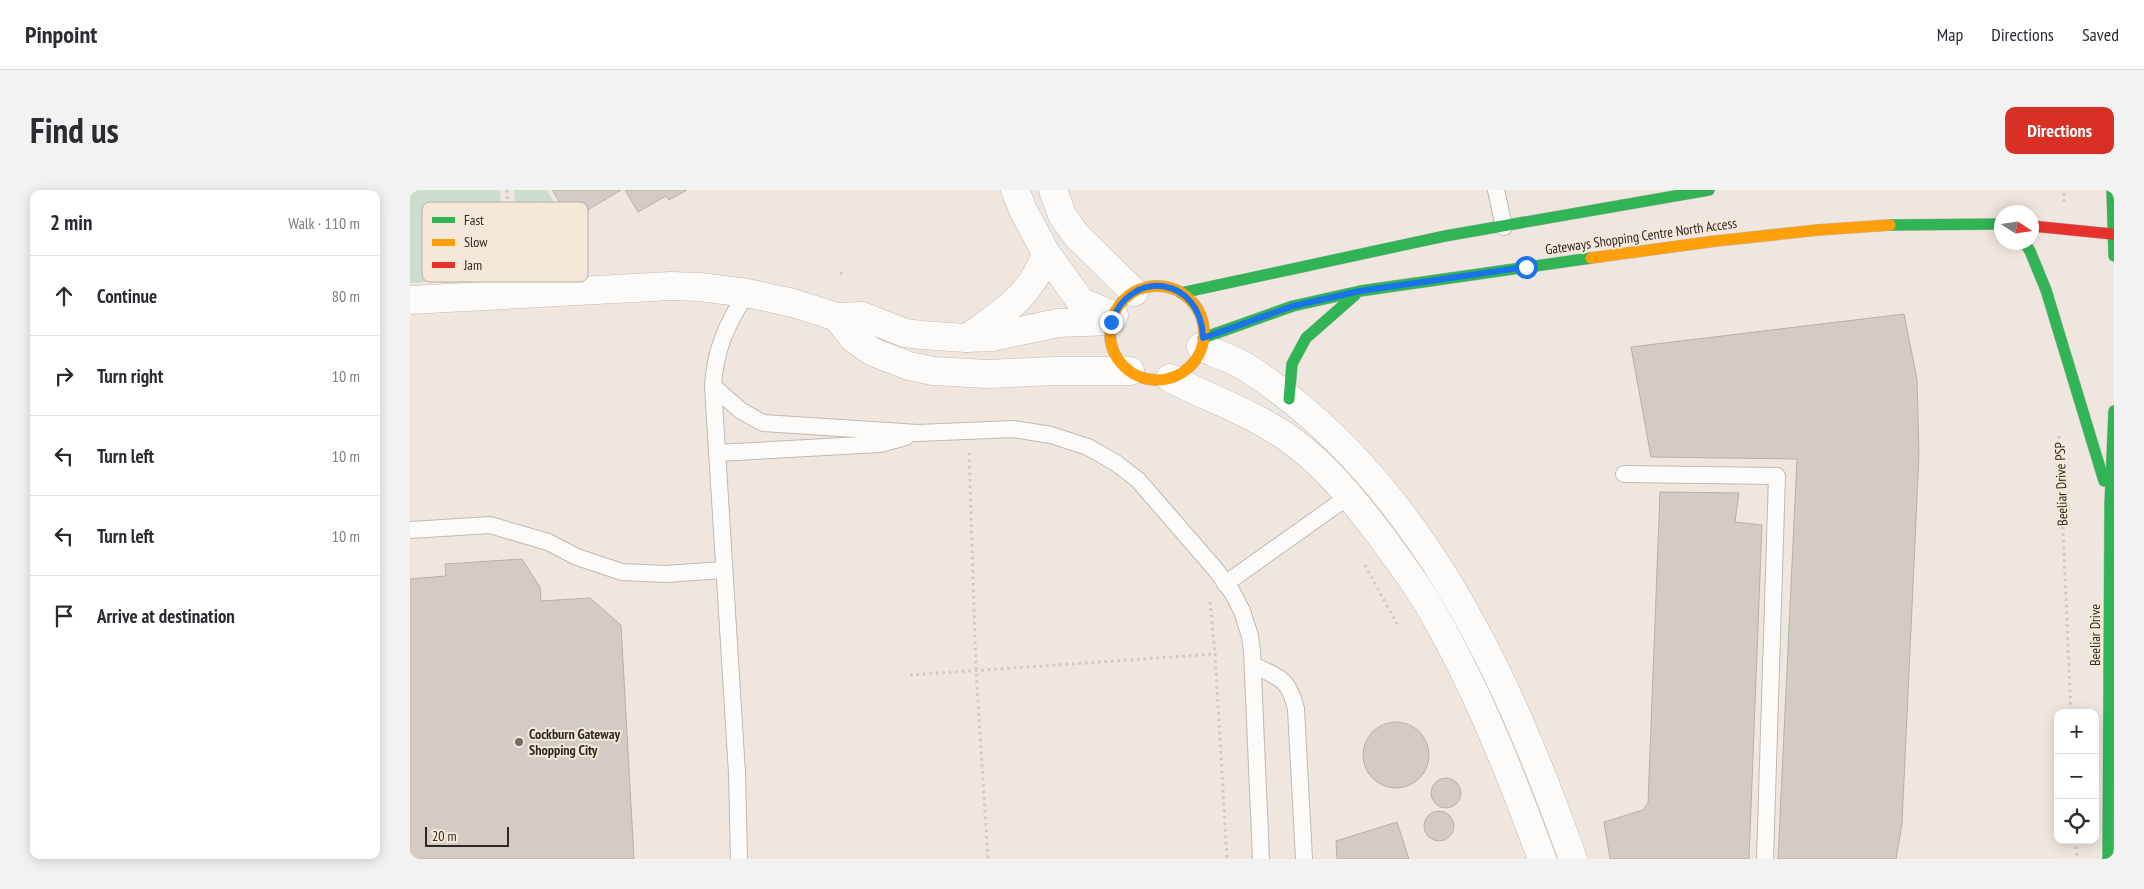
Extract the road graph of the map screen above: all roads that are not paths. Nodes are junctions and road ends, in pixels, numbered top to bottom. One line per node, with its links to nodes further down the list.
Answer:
1 (1016, 190): 11 (street)
2 (1053, 190): 14 (street)
3 (1496, 190): 7 (lane)
4 (1709, 190): 7 (main road)
5 (2112, 190): 9 (main road)
6 (1994, 224): 13 (main road, Gateways Shopping Centre North Access)
7 (1504, 227): 15 (main road)
8 (2039, 227): 9 (main road)
9 (2112, 234): 12 (main road)
10 (2029, 250): 31 (main road)
11 (1046, 253): 19 (street); 20 (street)
12 (2114, 256)
13 (1360, 291): 21 (main road, Gateways Shopping Centre North Access); 25 (main road)
14 (1134, 292): 15 (main road); 19 (main road)
15 (1181, 293): 21 (main road)
16 (747, 294): 17 (street); 18 (street); 24 (lane)
17 (410, 300)
18 (837, 317): 20 (street); 22 (street)
19 (1112, 318): 20 (street); 22 (main road)
20 (966, 338)
21 (1202, 343): 23 (main road); 25 (street)
22 (1130, 371): 23 (main road)
23 (1170, 378): 30 (street)
24 (713, 386): 27 (lane); 28 (lane)
25 (1289, 398): 40 (street)
26 (2114, 411): 31 (main road, Beeliar Drive)
27 (918, 434): 28 (lane); 34 (lane)
28 (717, 453): 33 (lane)
29 (1624, 474): 41 (lane)
30 (1349, 496): 34 (lane); 39 (street)
31 (2110, 504): 42 (main road, Beeliar Drive)
32 (410, 530): 33 (lane)
33 (724, 570): 36 (lane)
34 (1226, 584): 35 (lane)
35 (1253, 666): 37 (lane); 38 (lane)
36 (738, 859)
37 (1261, 859)
38 (1304, 859)
39 (1542, 859)
40 (1573, 859)
41 (1765, 859)
42 (2108, 859)

